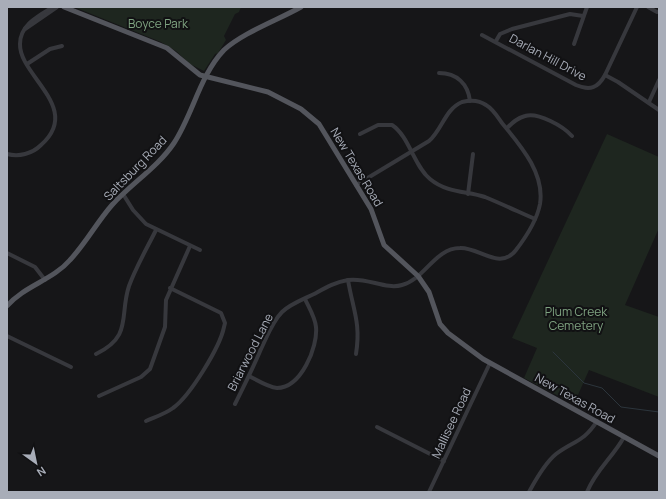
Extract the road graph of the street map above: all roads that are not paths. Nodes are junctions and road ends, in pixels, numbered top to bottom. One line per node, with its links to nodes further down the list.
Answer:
1 (53, 7): 10 (street)
2 (57, 7): 10 (street)
3 (64, 7): 18 (main road, New Texas Road)
4 (300, 7): 18 (main road, Saltsburg Road)
5 (587, 7): 9 (street)
6 (637, 7): 17 (street, Darlan Hill Drive)
7 (648, 7): 8 (street)
8 (657, 12)
9 (583, 16): 12 (street); 13 (street)
10 (24, 29): 15 (street)
11 (482, 35): 12 (street, Darlan Hill Drive)
12 (496, 41): 17 (street, Darlan Hill Drive)
13 (574, 44)
14 (62, 46): 15 (street)
15 (27, 64): 27 (street)
16 (439, 73): 20 (street)
17 (605, 75): 21 (street)
18 (206, 78): 29 (main road, New Texas Road); 30 (main road, Saltsburg Road)
19 (659, 80): 21 (street)
20 (470, 101): 23 (street, Briarwood Lane); 26 (street)
21 (649, 102): 22 (street)
22 (659, 110)
23 (507, 128): 25 (street); 32 (street, Briarwood Lane)
24 (360, 134): 26 (street)
25 (572, 136)
26 (412, 152): 29 (street); 31 (street)
27 (7, 154)
28 (473, 154): 31 (street)
29 (356, 185): 37 (main road, New Texas Road)
30 (123, 194): 33 (street); 38 (main road, Saltsburg Road)
31 (468, 194): 32 (street)
32 (535, 219): 37 (street, Briarwood Lane)
33 (156, 230): 34 (street); 44 (street)
34 (190, 246): 35 (street); 40 (street)
35 (200, 250)
36 (7, 253): 38 (street)
37 (418, 276): 39 (street, Briarwood Lane); 46 (main road, New Texas Road)
38 (45, 280): 42 (main road, Saltsburg Road)
39 (348, 280): 41 (street, Briarwood Lane); 45 (street)
40 (170, 288): 49 (street); 51 (street)
41 (305, 299): 48 (street, Briarwood Lane); 48 (street)
42 (7, 306)
43 (7, 336): 47 (street)
44 (96, 354)
45 (356, 354)
46 (490, 363): 52 (main road, New Texas Road); 56 (street, Mallisee Road)
47 (71, 367)
48 (248, 376): 50 (street, Briarwood Lane)
49 (99, 396)
50 (235, 404)
51 (146, 421)
52 (597, 421): 54 (main road, New Texas Road); 58 (street)
53 (377, 427): 56 (street)
54 (624, 437): 55 (main road, New Texas Road); 59 (street)
55 (659, 456)
56 (444, 461): 57 (street, Mallisee Road)
57 (429, 492)
58 (529, 492)
59 (587, 492)

